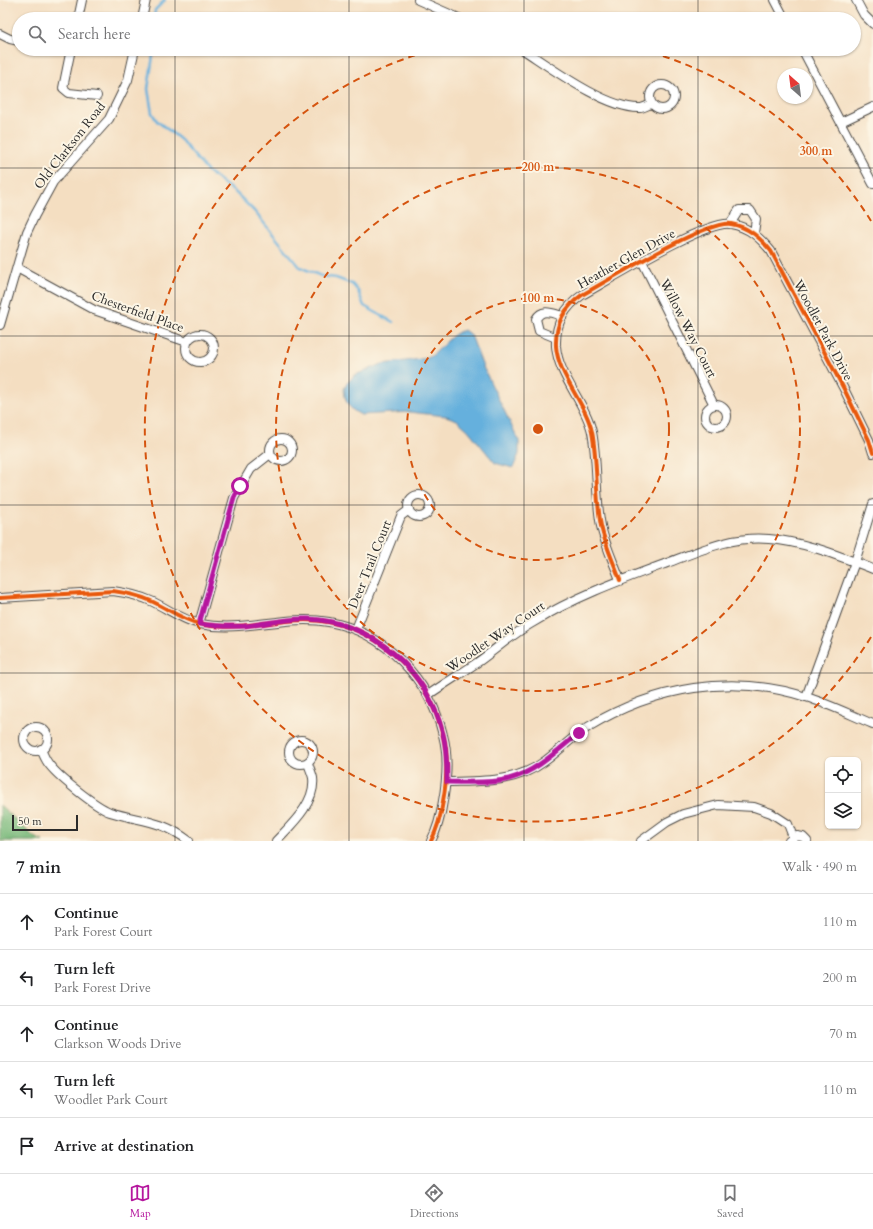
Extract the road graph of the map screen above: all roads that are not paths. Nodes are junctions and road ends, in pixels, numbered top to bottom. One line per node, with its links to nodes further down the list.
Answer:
1 (82, 0): 6 (street)
2 (146, 0): 7 (street)
3 (418, 0): 8 (street)
4 (775, 0): 9 (street)
5 (856, 0): 10 (street)
6 (79, 12)
7 (143, 12)
8 (446, 12)
9 (781, 12)
10 (873, 24)
11 (0, 34): 12 (street)
12 (12, 39)
13 (70, 56): 17 (street)
14 (133, 56): 26 (street, Old Clarkson Road)
15 (533, 56): 18 (street)
16 (806, 56): 20 (street)
17 (97, 96)
18 (651, 104)
19 (873, 107): 20 (street)
20 (841, 122): 21 (street)
21 (873, 184)
22 (730, 224): 23 (street, Heather Glen Drive); 24 (street); 25 (street, Heather Glen Drive)
23 (743, 228): 24 (street, Woodlet Park Drive)
24 (754, 233): 32 (street, Woodlet Park Drive)
25 (642, 261): 27 (street, Heather Glen Drive); 31 (street, Willow Way Court)
26 (17, 268): 28 (street, Old Clarkson Road); 30 (street, Chesterfield Place)
27 (562, 316): 29 (street, Heather Glen Drive); 29 (street)
28 (0, 325)
29 (556, 338): 38 (street, Heather Glen Drive)
30 (187, 342)
31 (714, 405)
32 (873, 453)
33 (270, 454): 40 (street)
34 (873, 504): 36 (street)
35 (409, 510): 41 (street, Deer Trail Court)
36 (855, 562): 37 (street, Woodlet Way Court); 38 (street, Woodlet Way Court); 43 (street)
37 (873, 569)
38 (620, 580): 42 (street, Woodlet Way Court)
39 (0, 598): 40 (street)
40 (199, 624): 41 (street)
41 (356, 629): 42 (street)
42 (428, 695): 47 (street)
43 (806, 697): 44 (street); 47 (street)
44 (873, 724)
45 (41, 749): 50 (street)
46 (308, 763): 51 (street)
47 (447, 782): 52 (street)
48 (791, 839): 49 (street); 53 (street)
49 (644, 840)
50 (189, 841)
51 (276, 841)
52 (431, 841)
53 (807, 841)

